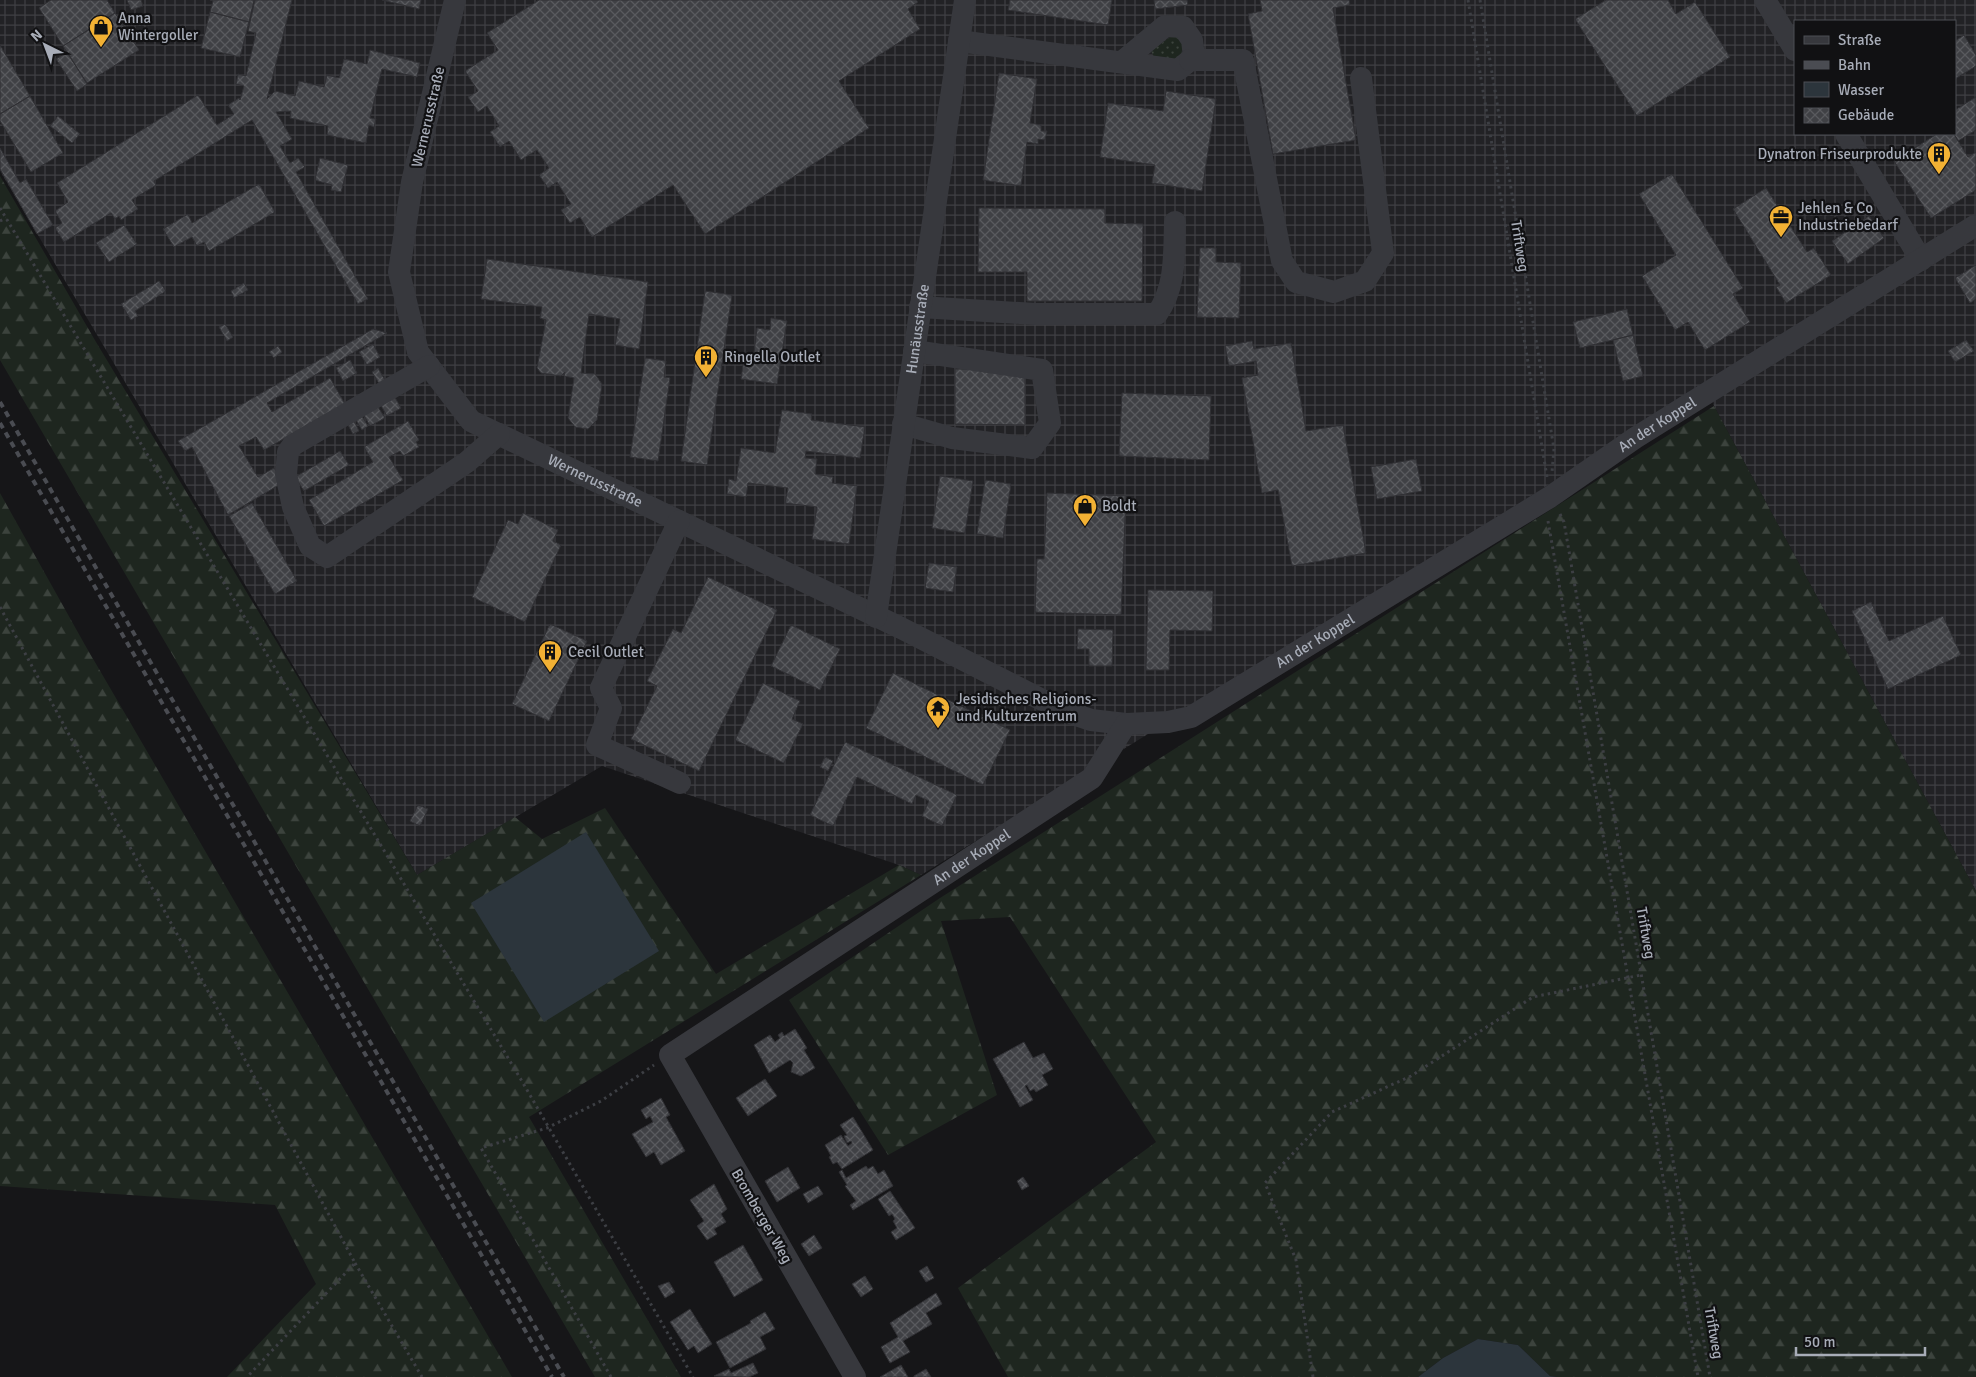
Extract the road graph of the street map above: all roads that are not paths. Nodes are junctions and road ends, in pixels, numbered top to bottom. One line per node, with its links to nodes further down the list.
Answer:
1 (455, 0): 15 (street, Wernerusstraße)
2 (964, 0): 4 (street, Hunäusstraße)
3 (1765, 0): 5 (street)
4 (959, 41): 7 (street); 13 (street, Hunäusstraße)
5 (1794, 48)
6 (1190, 60): 7 (street); 7 (street); 8 (street)
7 (1122, 62)
8 (1361, 78)
9 (1847, 135): 12 (street)
10 (1175, 222): 13 (street)
11 (1976, 225): 12 (street, An der Koppel)
12 (1921, 260): 20 (street, An der Koppel)
13 (920, 308): 14 (street, Hunäusstraße)
14 (914, 351): 16 (street, Hunäusstraße); 16 (street)
15 (429, 366): 17 (street, Wernerusstraße); 17 (street)
16 (903, 424): 19 (street, Hunäusstraße)
17 (499, 434): 18 (street, Wernerusstraße)
18 (679, 521): 19 (street, Wernerusstraße); 21 (street)
19 (876, 617): 20 (street, Wernerusstraße)
20 (1126, 724): 22 (street, An der Koppel)
21 (680, 783)
22 (670, 1055): 23 (street, Bromberger Weg)
23 (855, 1377)

